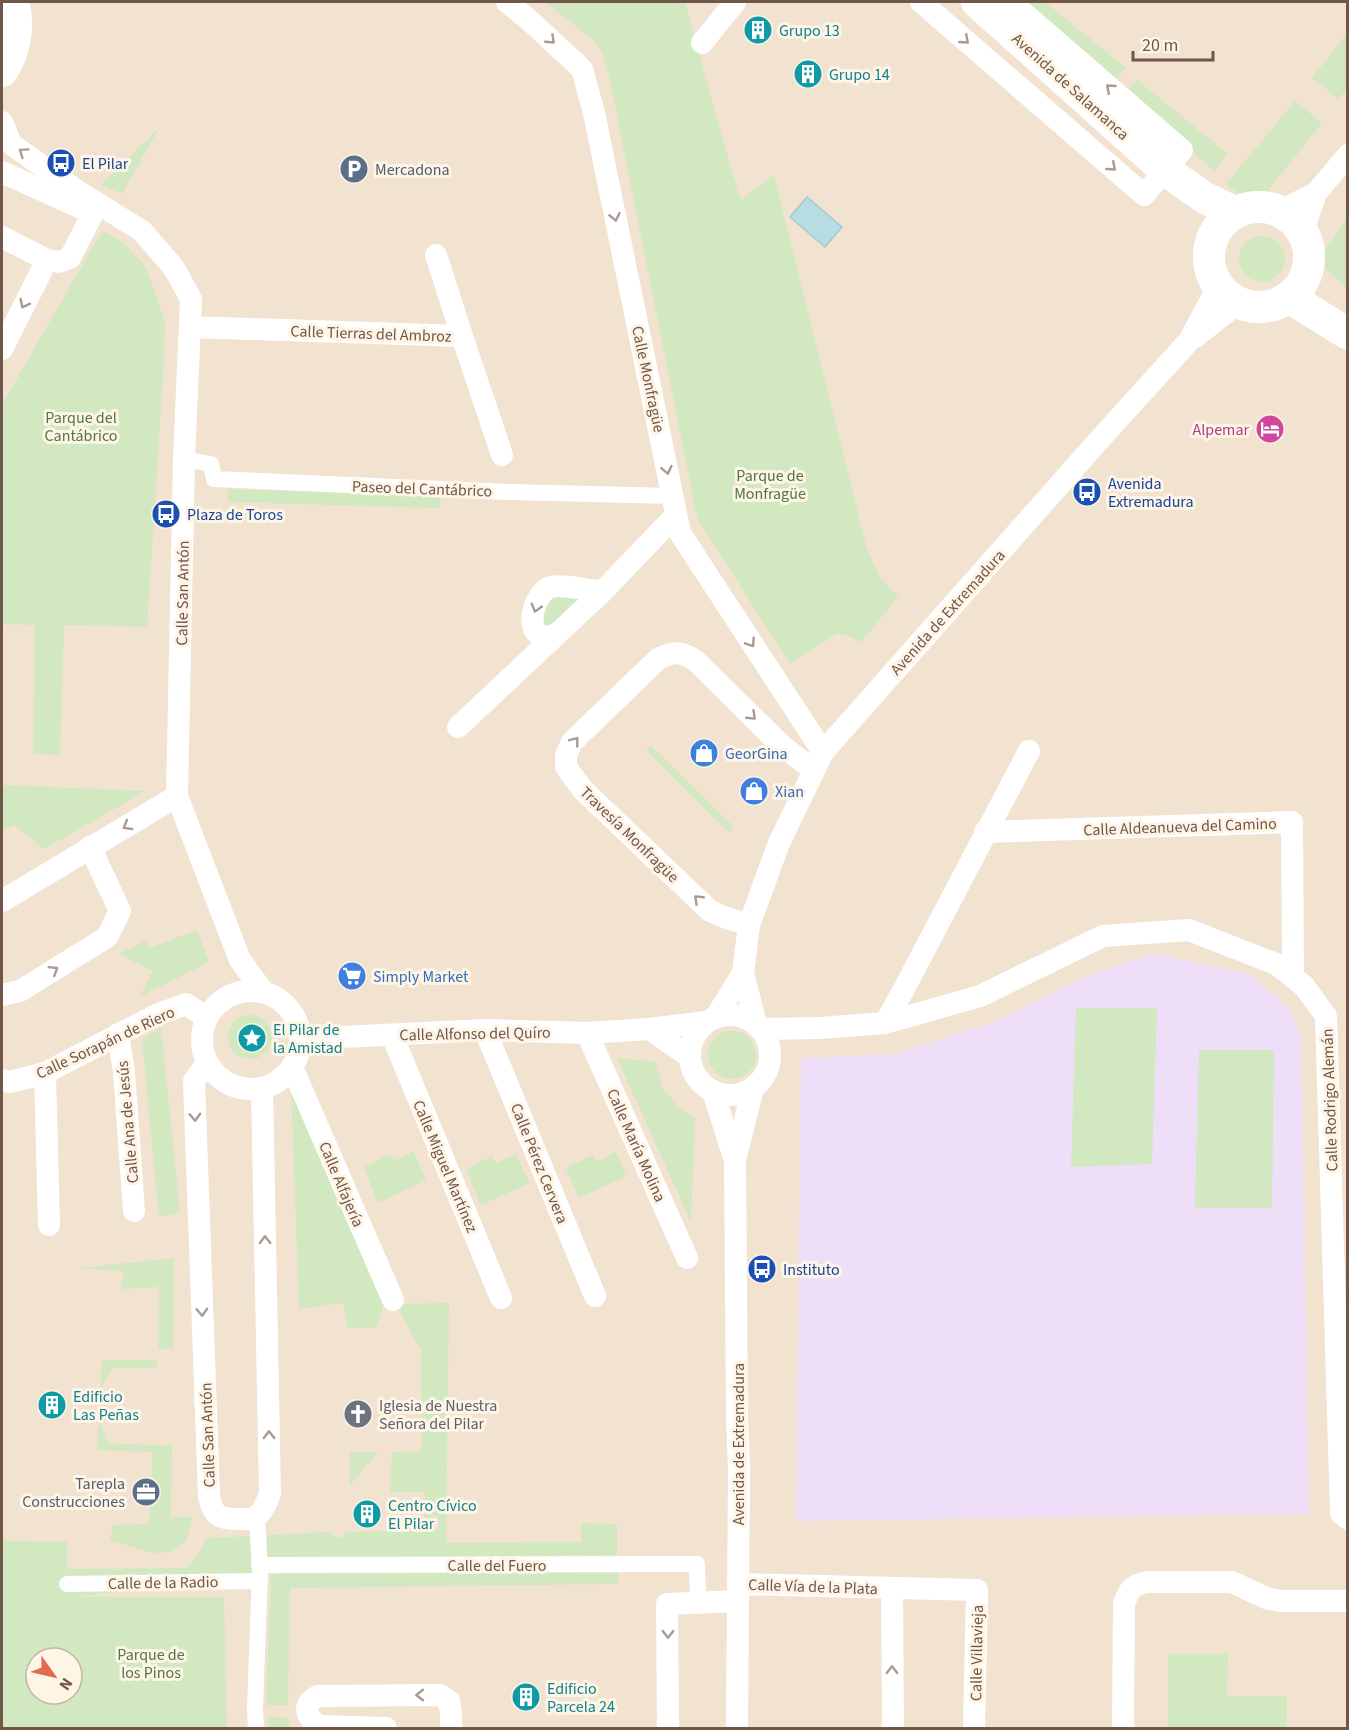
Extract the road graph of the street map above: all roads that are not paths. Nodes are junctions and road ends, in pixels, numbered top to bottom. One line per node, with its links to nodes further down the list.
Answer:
1 (507, 2): 31 (street, Calle Monfragüe, one-way to 31)
2 (735, 2): 7 (street)
3 (921, 2): 11 (street, one-way to 11)
4 (976, 2): 11 (main road, Avenida de Salamanca)
5 (1011, 2): 11 (street, one-way to 5)
6 (15, 3): 8 (main road)
7 (702, 43)
8 (2, 72)
9 (2, 123): 17 (street, Calle San Antón, one-way to 9)
10 (1347, 155): 13 (street)
11 (1165, 170): 16 (main road, Avenida de Salamanca)
12 (2, 172): 15 (street, Calle San Antón)
13 (1316, 193): 14 (street); 18 (street)
14 (1280, 211): 16 (main road); 18 (main road)
15 (93, 213): 17 (street, Calle San Antón); 21 (street)
16 (1225, 223): 23 (main road)
17 (141, 231): 25 (street, Calle San Antón)
18 (1303, 231): 22 (main road)
19 (2, 237): 21 (street)
20 (436, 255): 27 (street)
21 (47, 260): 28 (street, one-way to 28)
22 (1299, 286): 23 (main road); 24 (main road); 26 (main road)
23 (1228, 295): 36 (street, Avenida de Extremadura)
24 (1347, 316)
25 (190, 327): 27 (street, Calle Tierras del Ambroz); 30 (street, Calle San Antón)
26 (1347, 334)
27 (462, 336): 29 (street, Calle Tierras del Ambroz)
28 (2, 349)
29 (502, 455)
30 (184, 459): 31 (street, Paseo del Cantábrico); 37 (street, Calle San Antón)
31 (675, 506): 32 (street); 36 (street, Calle Monfragüe, one-way to 36)
32 (602, 592): 33 (street); 33 (street, one-way to 33)
33 (556, 635): 34 (street)
34 (458, 727)
35 (1029, 751): 38 (street)
36 (818, 761): 41 (street, Avenida de Extremadura); 41 (street, Travesía Monfragüe, one-way to 36)
37 (177, 796): 39 (street, one-way to 39); 42 (street, Calle San Antón)
38 (986, 832): 44 (street, Calle Aldeanueva del Camino); 50 (street)
39 (90, 848): 40 (street); 47 (street, one-way to 39)
40 (2, 901)
41 (749, 925): 43 (street, Avenida de Extremadura)
42 (240, 960): 45 (street, Calle San Antón); 46 (street)
43 (743, 973): 49 (street, Avenida de Extremadura); 51 (street, Avenida de Extremadura)
44 (1293, 977): 50 (street, Calle Rodrigo Alemán); 76 (street, Calle Rodrigo Alemán)
45 (262, 990): 46 (street); 58 (street)
46 (230, 994): 48 (street)
47 (2, 995)
48 (206, 1017): 56 (street, Calle Sorapán de Riero); 61 (street)
49 (710, 1020): 51 (street); 53 (street, Calle Alfonso del Quíro); 60 (street)
50 (885, 1023): 52 (street, Calle Rodrigo Alemán)
51 (758, 1026): 52 (street, Calle Rodrigo Alemán); 59 (street)
52 (820, 1028): 59 (street, Calle Rodrigo Alemán)
53 (649, 1029): 55 (street, Calle Alfonso del Quíro); 60 (street)
54 (485, 1030): 55 (street, Calle Alfonso del Quíro); 57 (street, Calle Alfonso del Quíro); 72 (street, Calle Pérez Cervera)
55 (587, 1033): 71 (street, Calle María Molina)
56 (118, 1034): 63 (street, Calle Sorapán de Riero); 69 (street, Calle Ana de Jesús)
57 (392, 1035): 58 (street, Calle Alfonso del Quíro); 73 (street, Calle Miguel Martínez)
58 (301, 1039): 62 (street)
59 (770, 1054): 66 (street)
60 (690, 1057): 67 (street)
61 (207, 1063): 65 (street); 75 (street, Calle San Antón, one-way to 75)
62 (292, 1067): 65 (street); 74 (street, Calle Alfajería)
63 (45, 1073): 64 (street, Calle Sorapán de Riero); 70 (street)
64 (2, 1080)
65 (262, 1088): 75 (street, one-way to 65)
66 (753, 1088): 67 (street); 68 (street, Avenida de Extremadura)
67 (713, 1091): 68 (street, Avenida de Extremadura)
68 (735, 1160): 80 (street, Avenida de Extremadura)
69 (134, 1211)
70 (49, 1225)
71 (687, 1257)
72 (595, 1296)
73 (501, 1298)
74 (393, 1300)
75 (257, 1516): 77 (street)
76 (1347, 1519)
77 (260, 1573): 78 (street, Calle de la Radio); 82 (street, Calle del Fuero); 83 (street)
78 (67, 1584)
79 (892, 1588): 80 (street, Calle Vía de la Plata); 88 (street, Calle Vía de la Plata, one-way to 79); 89 (street, Calle Villavieja)
80 (738, 1592): 82 (street, Calle Vía de la Plata); 87 (street, Avenida de Extremadura)
81 (1347, 1601): 90 (street)
82 (698, 1602): 86 (street, Calle Vía de la Plata, one-way to 86)
83 (256, 1728)
84 (386, 1728): 85 (street, one-way to 84)
85 (451, 1728)
86 (668, 1728)
87 (737, 1728)
88 (893, 1728)
89 (974, 1728)
90 (1123, 1728)

